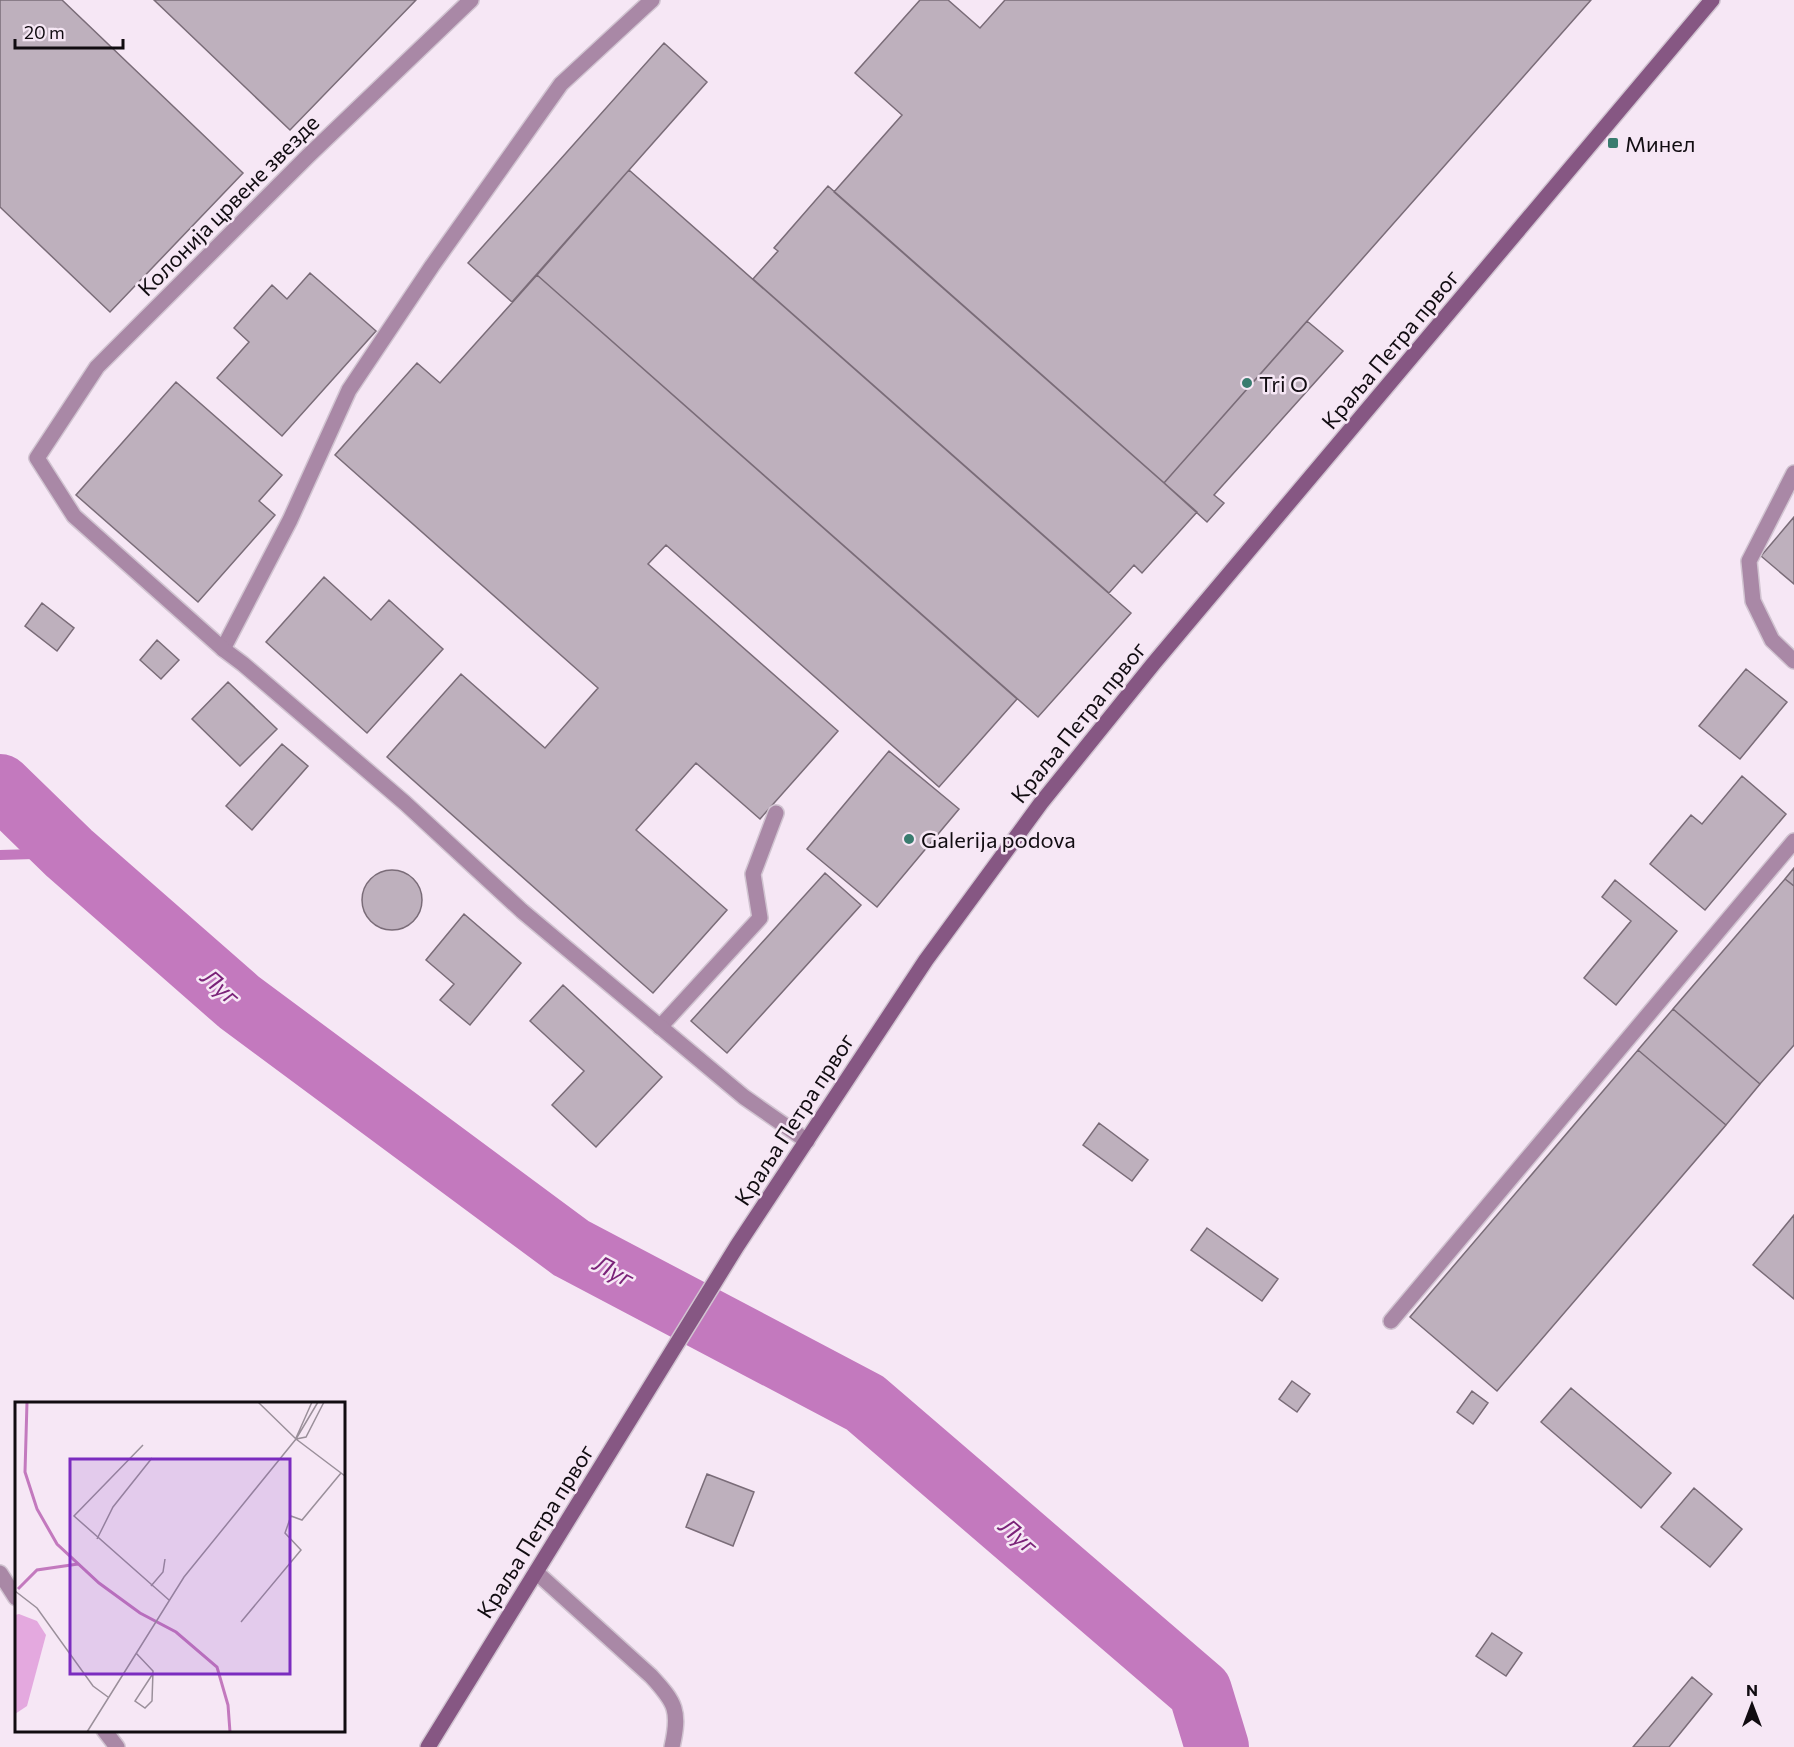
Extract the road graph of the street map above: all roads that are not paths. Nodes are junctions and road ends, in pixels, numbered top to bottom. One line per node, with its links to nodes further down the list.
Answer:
1 (471, 0): 5 (street, Колонија црвене звезде)
2 (652, 0): 5 (street)
3 (1712, 0): 10 (main road, Краља Петра првог)
4 (1794, 473): 6 (street)
5 (223, 650): 9 (street)
6 (1794, 661)
7 (776, 813): 9 (street)
8 (1794, 841): 11 (street)
9 (660, 1027): 10 (street)
10 (807, 1141): 12 (main road, Краља Петра првог)
11 (1391, 1321)
12 (536, 1572): 17 (main road, Краља Петра првог); 18 (street)
13 (0, 1573): 14 (street)
14 (15, 1596)
15 (105, 1732): 16 (street)
16 (117, 1747)
17 (429, 1747)
18 (672, 1747)

